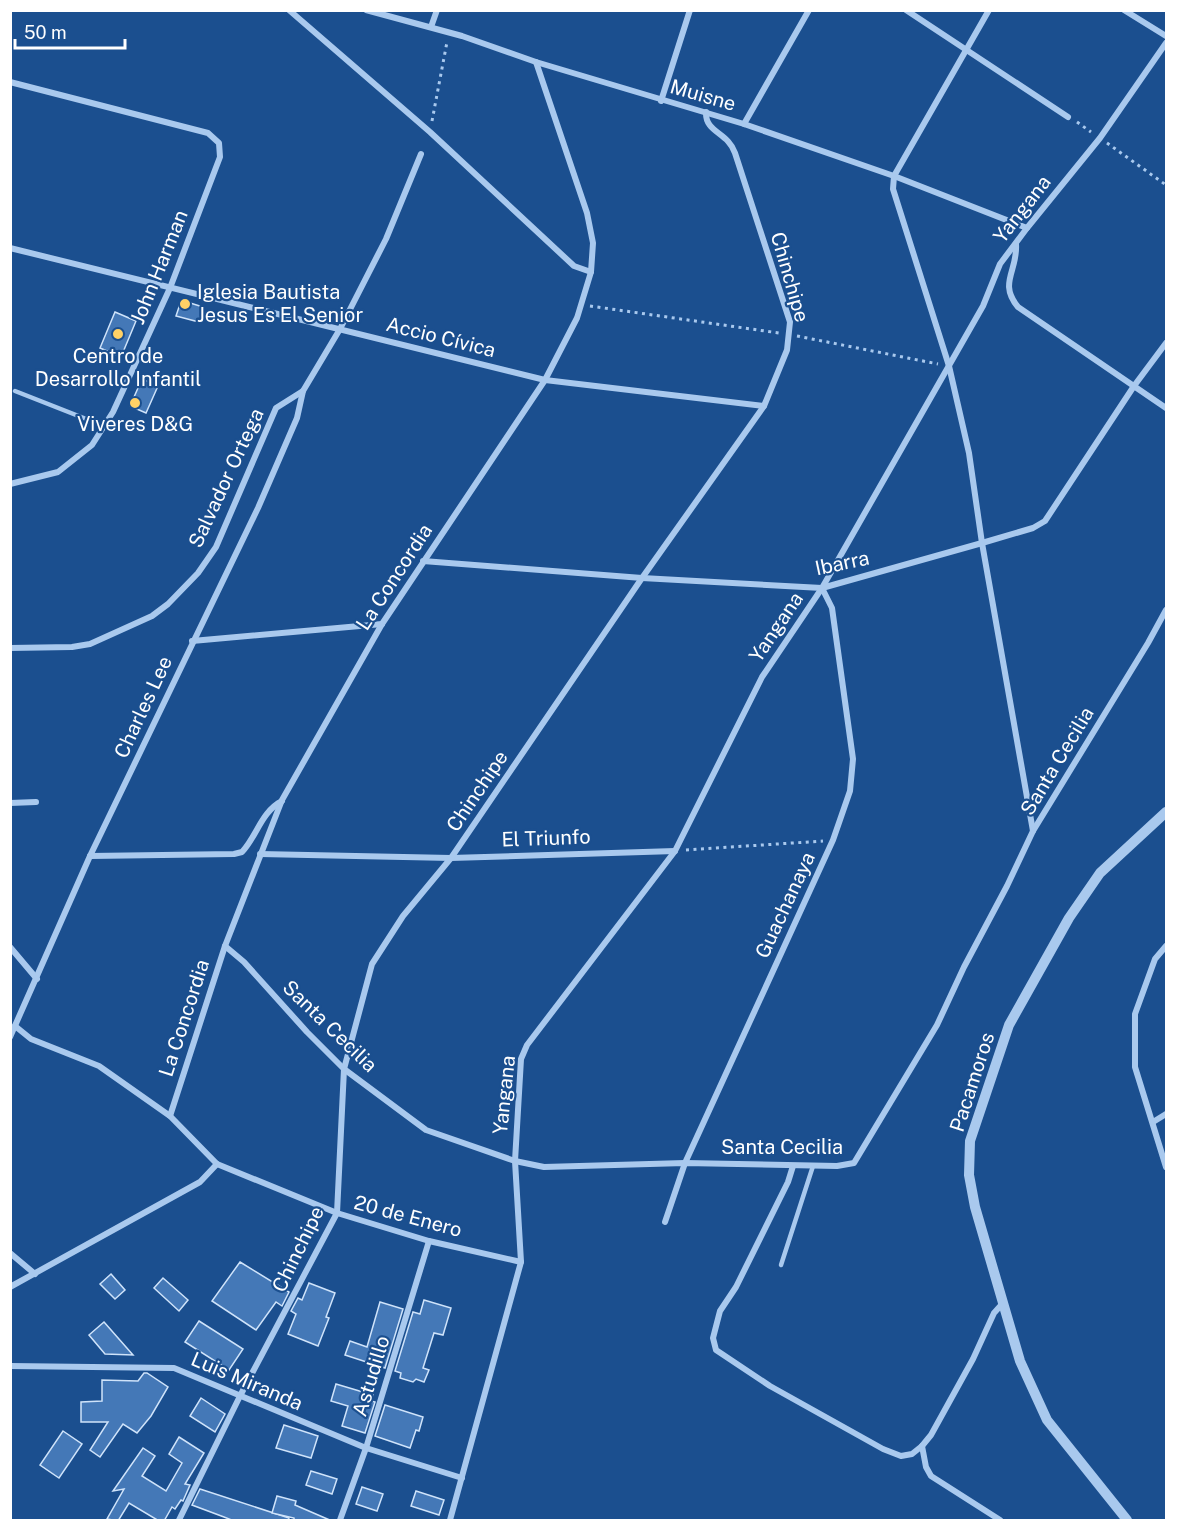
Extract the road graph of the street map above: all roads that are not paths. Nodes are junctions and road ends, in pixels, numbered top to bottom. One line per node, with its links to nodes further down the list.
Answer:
1 (289, 10): 24 (street)
2 (366, 10): 9 (street, Muisne)
3 (437, 10): 9 (street)
4 (690, 10): 15 (street)
5 (809, 10): 18 (street)
6 (906, 10): 12 (street)
7 (988, 10): 12 (street)
8 (1124, 10): 10 (street)
9 (431, 27): 13 (street, Muisne)
10 (1167, 36)
11 (1167, 43): 21 (street, Yangana)
12 (968, 49): 17 (street); 20 (street)
13 (536, 62): 15 (street, Muisne); 24 (street, La Concordia)
14 (10, 82): 25 (street, John Harman)
15 (661, 101): 16 (street, Muisne)
16 (706, 112): 18 (street, Muisne); 33 (street, Chinchipe)
17 (1068, 117)
18 (744, 124): 20 (street, Muisne)
19 (421, 154): 26 (street, Salvador Ortega)
20 (894, 176): 21 (street, Muisne); 28 (street)
21 (1027, 228): 22 (street, Yangana)
22 (1016, 244): 28 (street, Yangana); 30 (street)
23 (10, 248): 25 (street, Accio Cívica)
24 (591, 272): 29 (street, La Concordia)
25 (170, 288): 26 (street, Accio Cívica); 35 (street, John Harman)
26 (340, 329): 29 (street, Accio Cívica); 32 (street, Salvador Ortega)
27 (1167, 343): 30 (street, Ibarra)
28 (949, 366): 37 (street); 40 (street, Yangana)
29 (545, 380): 33 (street, Accio Cívica); 38 (street, La Concordia)
30 (1134, 386): 34 (street); 37 (street, Ibarra)
31 (15, 391): 35 (lane)
32 (303, 391): 43 (street, Charles Lee); 44 (street, Salvador Ortega)
33 (764, 406): 39 (street, Chinchipe)
34 (1167, 408)
35 (104, 426): 36 (street, John Harman)
36 (10, 484)
37 (982, 543): 40 (street, Ibarra); 49 (street)
38 (423, 561): 39 (street, Ibarra); 42 (street, La Concordia)
39 (642, 578): 40 (street, Ibarra); 53 (street, Chinchipe)
40 (822, 588): 50 (street, Yangana); 65 (street, Guachanaya)
41 (1167, 610): 49 (street, Santa Cecilia)
42 (382, 624): 43 (street); 45 (street, La Concordia)
43 (192, 641): 52 (street, Charles Lee)
44 (10, 648)
45 (282, 800): 51 (street, La Concordia); 52 (street)
46 (36, 802): 47 (street)
47 (10, 803)
48 (1167, 812): 78 (street, Pacamoros)
49 (1033, 831): 68 (street, Santa Cecilia)
50 (675, 850): 53 (street, El Triunfo); 64 (street, Yangana)
51 (260, 854): 53 (street, El Triunfo); 54 (street, La Concordia)
52 (90, 856): 57 (street, Charles Lee)
53 (451, 858): 60 (street, Chinchipe)
54 (225, 946): 60 (street, Santa Cecilia); 62 (street, La Concordia)
55 (1167, 946): 63 (street)
56 (10, 947): 57 (street)
57 (37, 979): 58 (street, Charles Lee)
58 (15, 1026): 59 (street, Charles Lee); 62 (street, 20 de Enero)
59 (10, 1037)
60 (344, 1069): 64 (street, Santa Cecilia); 70 (street, Chinchipe)
61 (1167, 1114): 63 (street)
62 (170, 1116): 66 (street, 20 de Enero)
63 (1153, 1122): 69 (street)
64 (515, 1161): 65 (street, Santa Cecilia); 74 (street, Yangana)
65 (685, 1163): 67 (street, Santa Cecilia); 71 (street, Guachanaya)
66 (217, 1164): 70 (street, 20 de Enero); 76 (street)
67 (793, 1166): 68 (street, Santa Cecilia); 81 (street)
68 (813, 1166): 75 (lane)
69 (1167, 1167)
70 (337, 1213): 72 (street, 20 de Enero); 80 (street, Chinchipe)
71 (665, 1222)
72 (429, 1241): 74 (street, 20 de Enero); 82 (street, Astudillo)
73 (10, 1253): 76 (street)
74 (521, 1262): 83 (street, Yangana)
75 (780, 1265)
76 (35, 1274): 77 (street)
77 (10, 1287)
78 (1003, 1303): 81 (street); 88 (street, Pacamoros)
79 (10, 1366): 80 (street, Luis Miranda)
80 (240, 1396): 82 (street, Luis Miranda); 84 (street, Chinchipe)
81 (922, 1446): 87 (street)
82 (366, 1448): 83 (street, Luis Miranda); 85 (street, Astudillo)
83 (462, 1478): 86 (street, Yangana)
84 (178, 1521)
85 (340, 1521)
86 (450, 1521)
87 (1000, 1521)
88 (1127, 1521)

